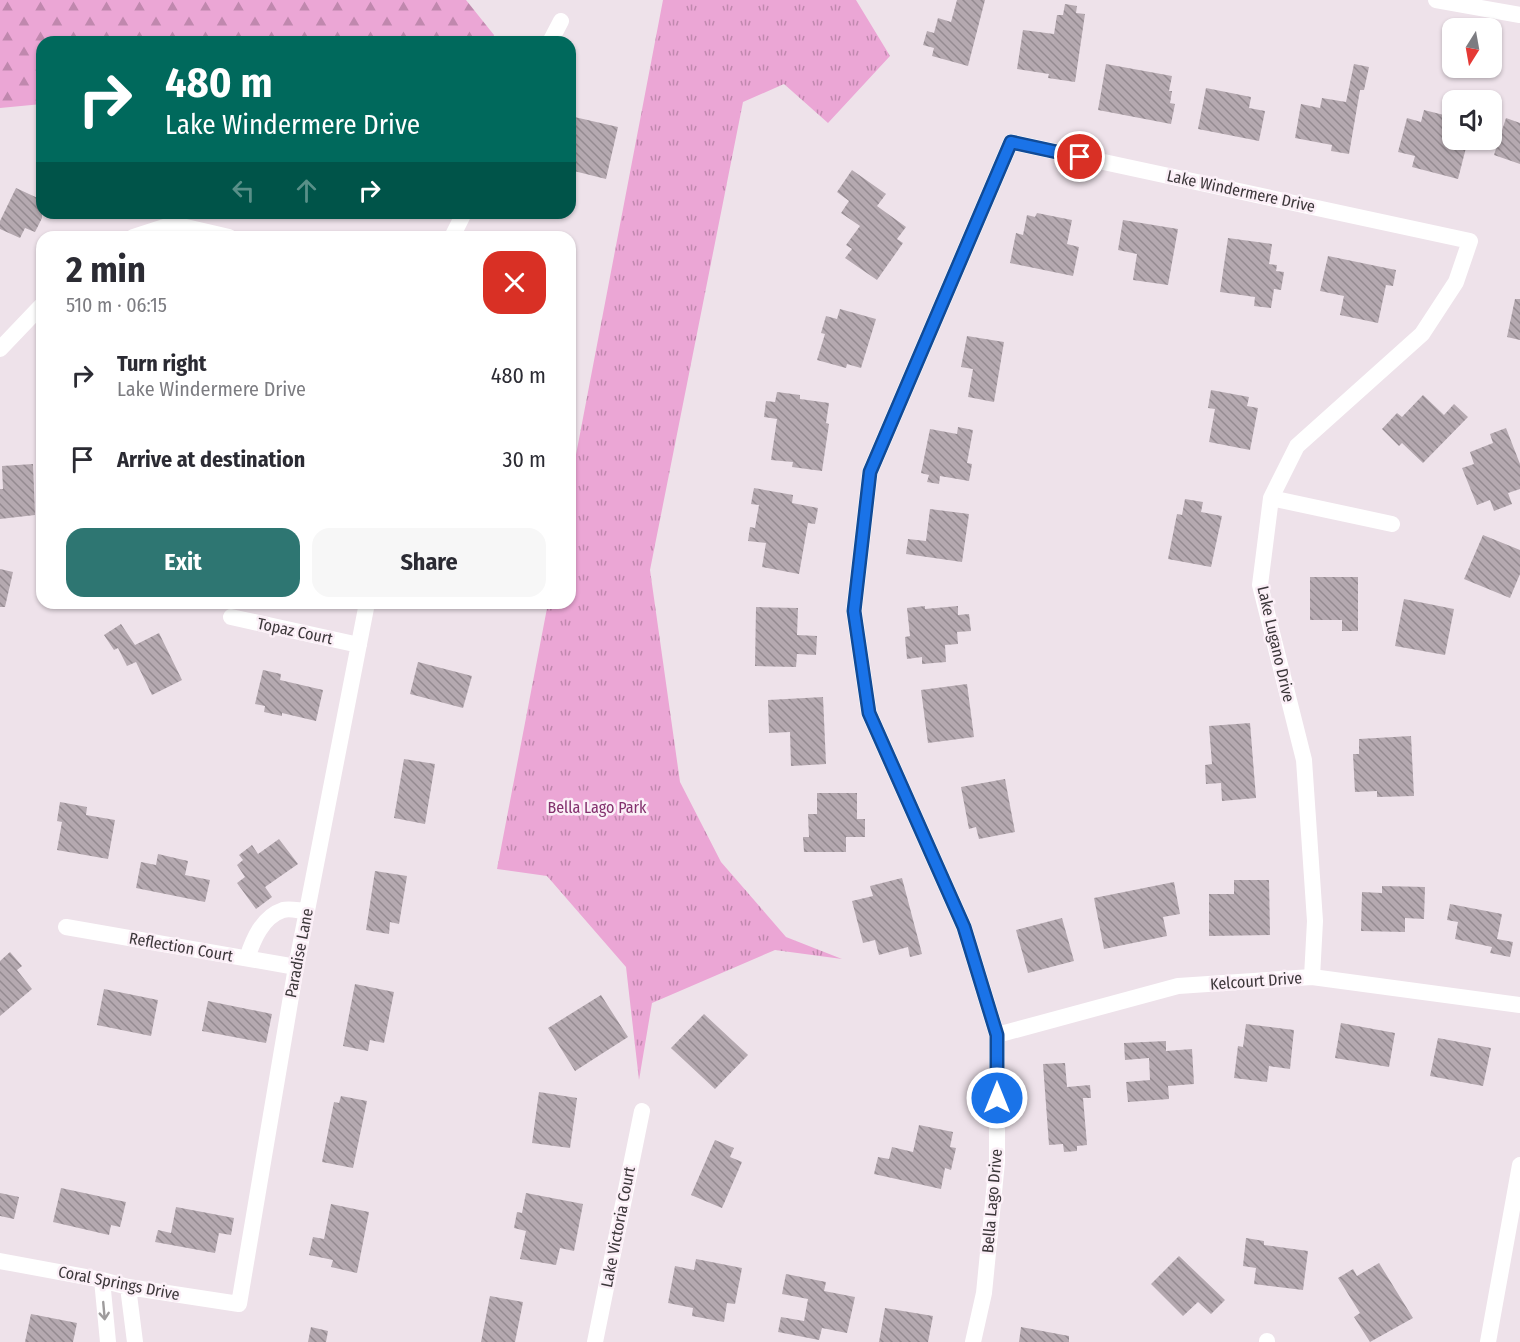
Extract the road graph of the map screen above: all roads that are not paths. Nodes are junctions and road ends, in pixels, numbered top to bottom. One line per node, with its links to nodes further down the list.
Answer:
1 (1436, 0): 2 (street)
2 (1520, 15)
3 (561, 21): 4 (street)
4 (553, 36)
5 (1011, 142): 8 (street, Lake Windermere Drive); 22 (street, Bella Lago Drive)
6 (151, 231): 7 (street)
7 (203, 231)
8 (1470, 241): 11 (street, Lake Lugano Drive)
9 (36, 311): 10 (street)
10 (0, 349)
11 (1271, 498): 12 (street); 20 (street, Lake Lugano Drive)
12 (1392, 524)
13 (366, 609): 15 (street, Paradise Lane)
14 (231, 617): 15 (street, Topaz Court)
15 (359, 645): 16 (street, Paradise Lane)
16 (307, 911): 18 (street); 19 (street, Paradise Lane)
17 (66, 927): 18 (street, Reflection Court)
18 (247, 958): 19 (street, Reflection Court)
19 (296, 967): 28 (street, Paradise Lane)
20 (1312, 977): 21 (street, Kelcourt Drive); 22 (street, Kelcourt Drive)
21 (1520, 1005)
22 (997, 1035): 32 (street, Bella Lago Drive)
23 (642, 1111): 31 (street, Lake Victoria Court)
24 (1520, 1165): 33 (street)
25 (0, 1261): 26 (street, Coral Springs Drive)
26 (102, 1280): 27 (street, Coral Springs Drive); 29 (street, one-way to 29)
27 (128, 1287): 28 (street, Coral Springs Drive); 30 (street)
28 (238, 1304)
29 (108, 1342)
30 (135, 1342)
31 (595, 1342)
32 (973, 1342)
33 (1488, 1342)

